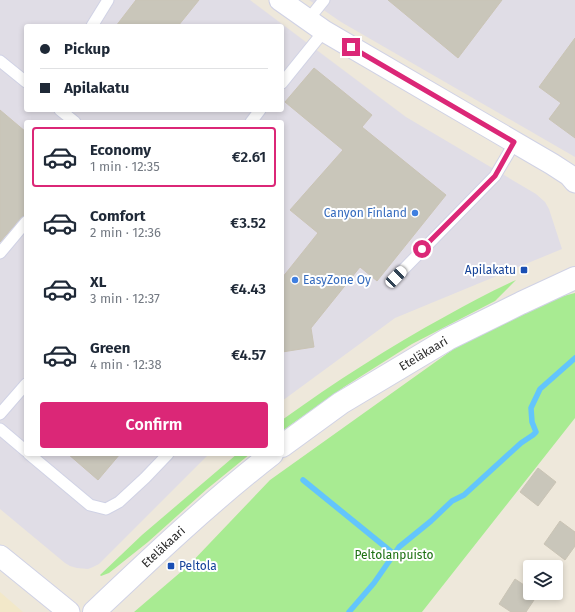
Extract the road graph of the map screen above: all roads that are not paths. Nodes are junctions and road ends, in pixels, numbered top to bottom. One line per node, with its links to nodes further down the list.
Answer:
1 (108, 0): 4 (lane)
2 (280, 0): 5 (street)
3 (324, 0): 5 (lane)
4 (93, 24)
5 (316, 25): 8 (lane); 11 (street)
6 (0, 61): 7 (lane)
7 (24, 80)
8 (284, 80)
9 (62, 112): 10 (lane)
10 (72, 120)
11 (514, 142): 12 (street); 15 (lane)
12 (575, 182)
13 (24, 224): 14 (lane)
14 (0, 253)
15 (396, 277)
16 (575, 278): 20 (main road, Eteläkaari)
17 (24, 386): 18 (lane)
18 (0, 414)
19 (0, 429): 21 (lane)
20 (284, 445)
21 (24, 449)
22 (31, 456): 23 (lane)
23 (166, 456)
24 (270, 456): 27 (main road, Eteläkaari)
25 (0, 556): 26 (street)
26 (69, 612)
27 (94, 612)

